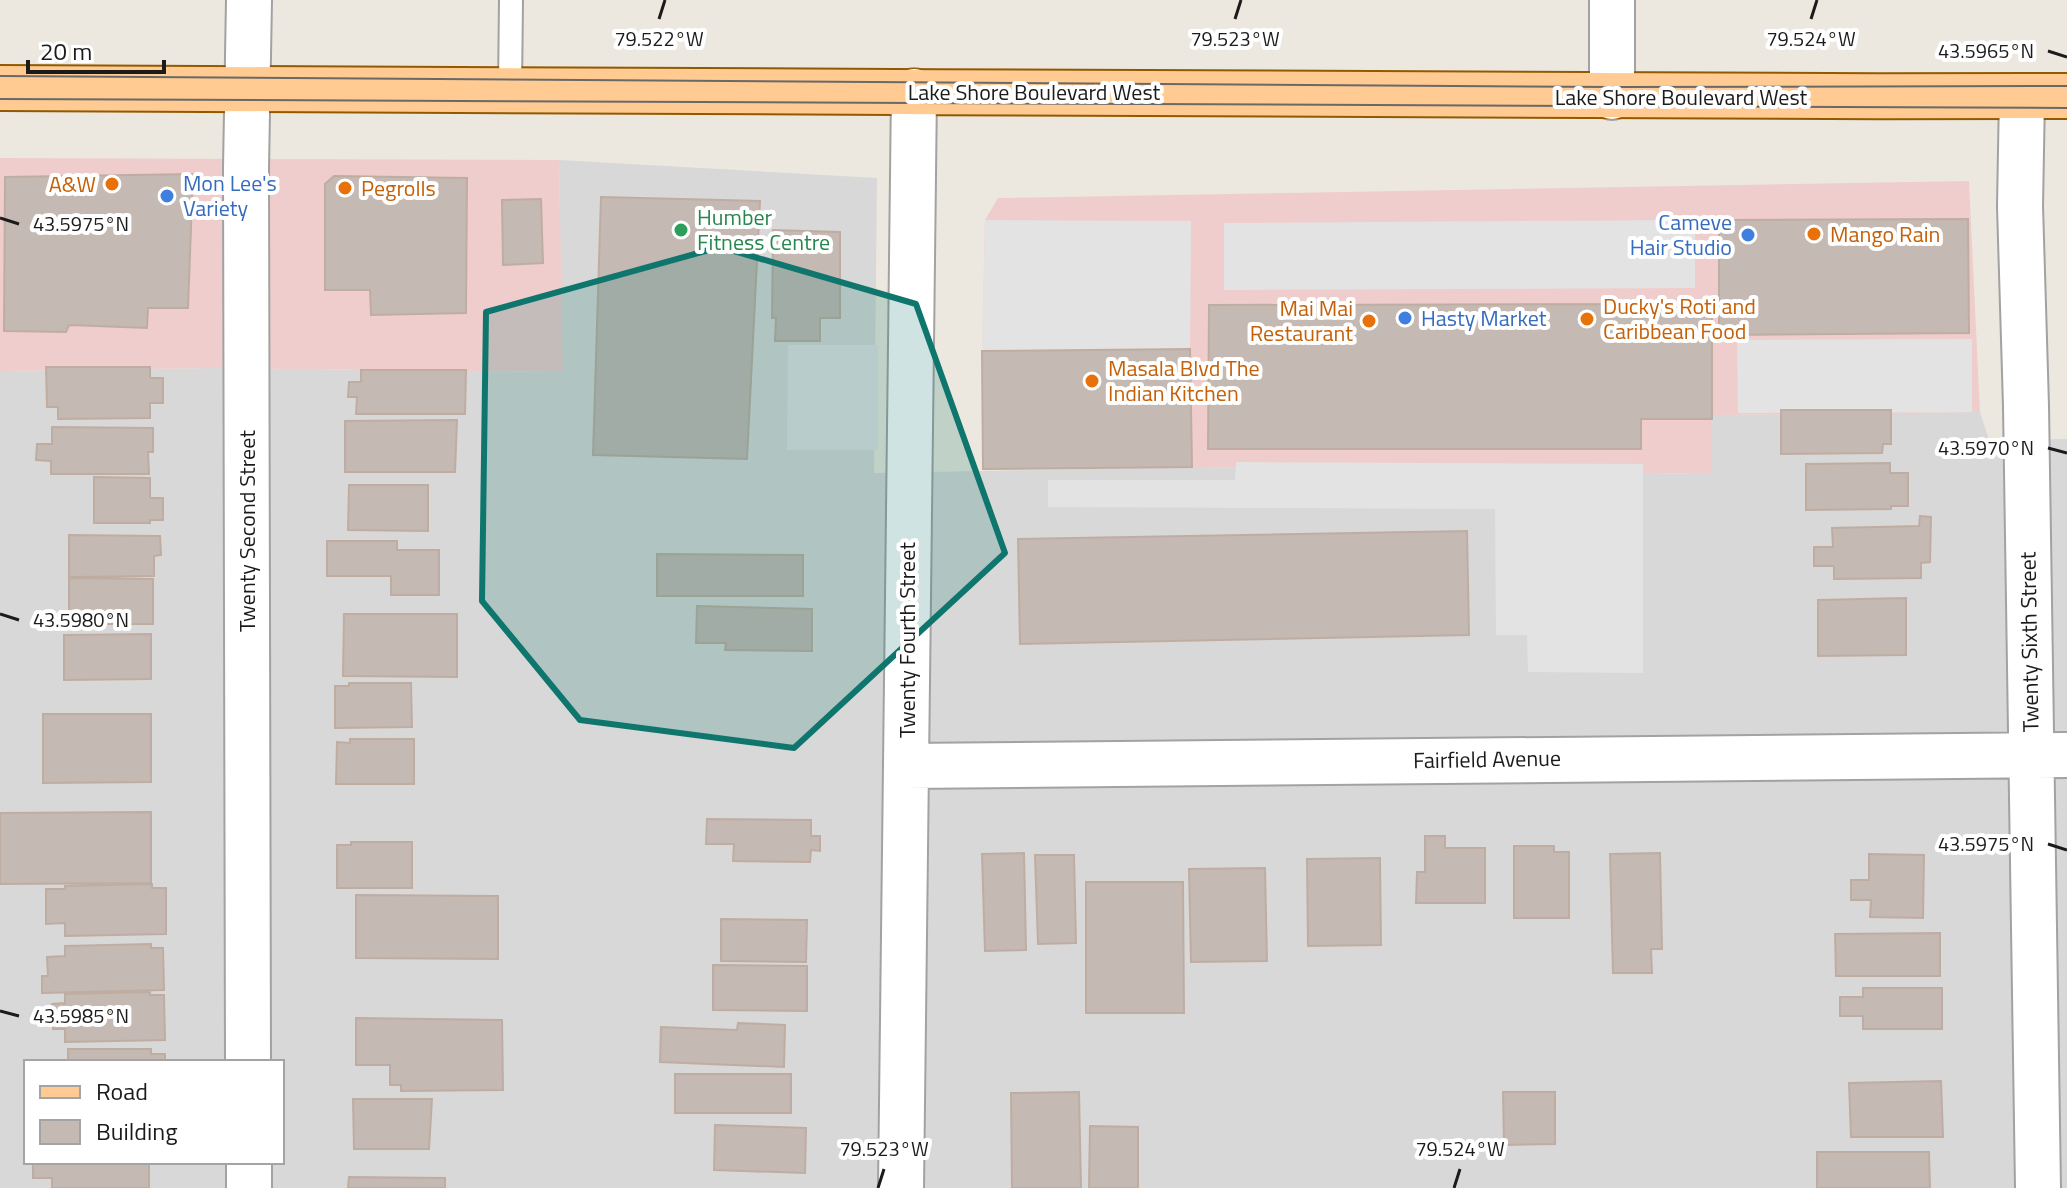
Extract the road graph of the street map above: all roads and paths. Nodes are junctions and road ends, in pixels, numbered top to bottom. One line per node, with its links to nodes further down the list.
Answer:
1 (249, 0): 4 (street, Twenty Second Street)
2 (511, 0): 6 (lane)
3 (1612, 0): 10 (street)
4 (248, 87): 5 (main road, Lake Shore Boulevard West); 6 (main road, Lake Shore Boulevard West); 13 (street, Twenty Second Street)
5 (0, 88)
6 (510, 88): 7 (main road, Lake Shore Boulevard West)
7 (914, 91): 10 (main road, Lake Shore Boulevard West); 12 (street, Twenty Fourth Street)
8 (2022, 96): 9 (main road, Lake Shore Boulevard West); 10 (main road, Lake Shore Boulevard West); 11 (street, Twenty Sixth Street)
9 (2067, 96)
10 (1612, 97)
11 (2049, 755): 12 (street, Fairfield Avenue); 17 (street, Twenty Sixth Street)
12 (906, 766): 16 (street, Twenty Fourth Street)
13 (248, 1060)
14 (249, 1164): 15 (street)
15 (249, 1188)
16 (901, 1188)
17 (2038, 1188)

